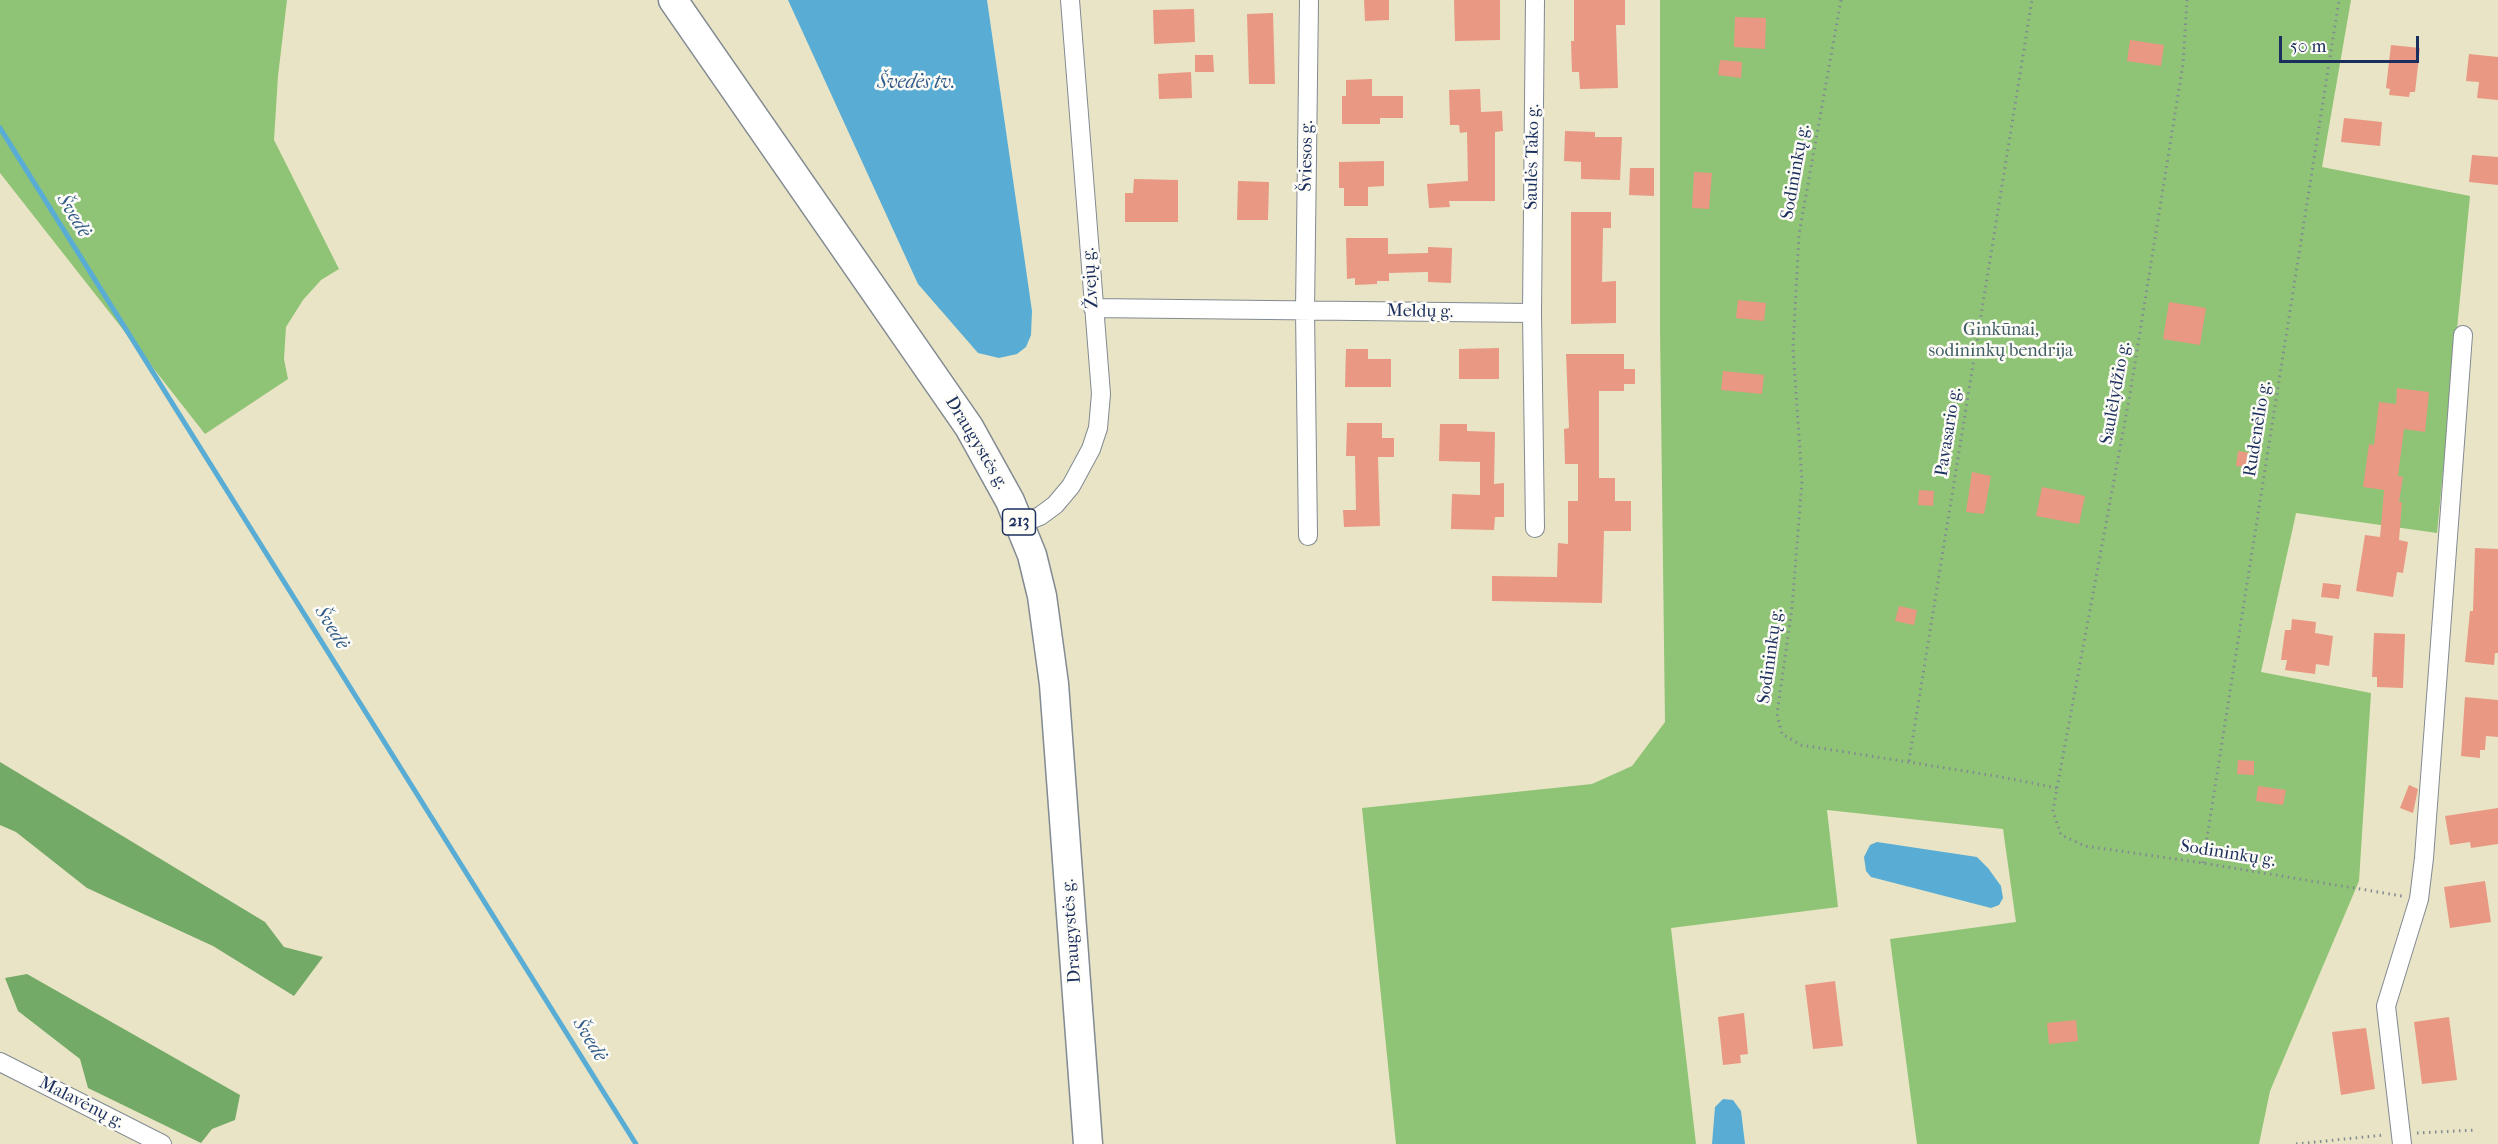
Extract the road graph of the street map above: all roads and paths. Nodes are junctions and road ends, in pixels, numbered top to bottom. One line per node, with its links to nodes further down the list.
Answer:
1 (673, 0): 13 (main road, Draugystės g. / 213)
2 (1070, 0): 9 (street, Žvejų g.)
3 (1309, 0): 10 (street, Šviesos g.)
4 (1535, 0): 11 (street, Saulės Tako g.)
5 (1841, 0): 16 (path, Sodininkų g.)
6 (2032, 0): 16 (path, Pavasario g.)
7 (2187, 0): 17 (path, Saulėlydžio g.)
8 (2339, 0): 18 (path, Rudenėlio g.)
9 (1093, 308): 10 (street, Meldų g.); 13 (street, Žvejų g.)
10 (1305, 311): 11 (street, Meldų g.); 15 (street, Šviesos g.)
11 (1532, 314): 14 (street)
12 (2463, 335): 19 (street)
13 (1020, 524): 22 (main road, Draugystės g. / 213)
14 (1535, 528)
15 (1308, 536)
16 (1909, 762): 17 (path, Sodininkų g.)
17 (2057, 788): 18 (path, Sodininkų g.)
18 (2203, 862): 19 (path, Sodininkų g.)
19 (2419, 899): 23 (street)
20 (0, 1062): 21 (street, Malavėnų g.)
21 (162, 1144)
22 (1088, 1144)
23 (2402, 1144)

